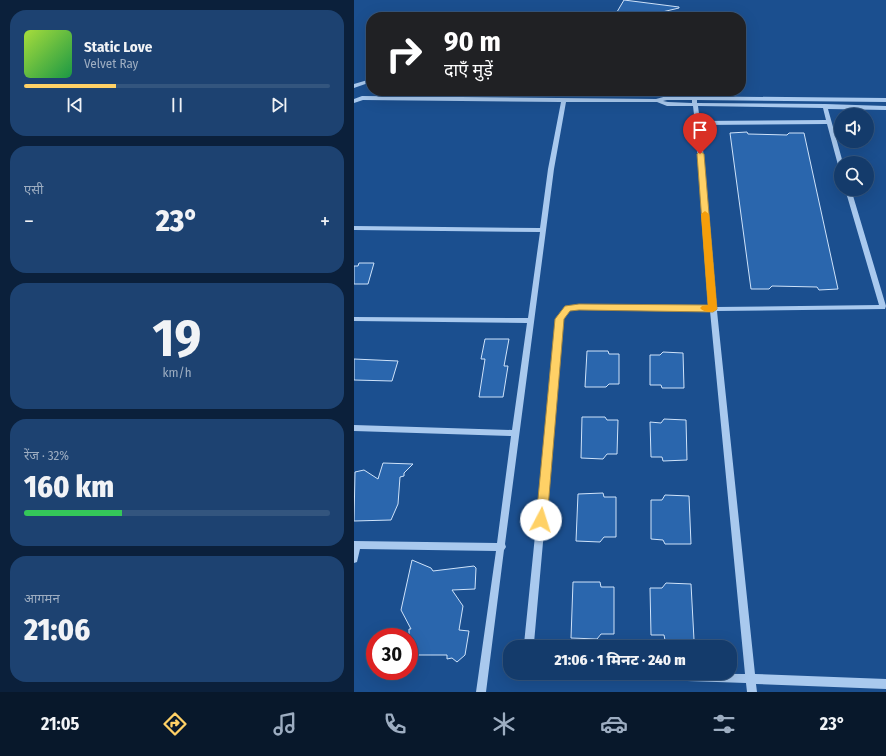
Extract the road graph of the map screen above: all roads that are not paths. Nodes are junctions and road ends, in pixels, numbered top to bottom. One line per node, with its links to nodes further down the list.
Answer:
1 (366, 82): 2 (street)
2 (354, 86)
3 (564, 100): 5 (street); 6 (street); 14 (street)
4 (886, 100): 6 (street)
5 (354, 101)
6 (694, 101): 7 (street); 10 (street)
7 (825, 106): 8 (street); 9 (street)
8 (886, 108)
9 (828, 122): 10 (street); 11 (street)
10 (698, 123): 16 (street)
11 (838, 156)
12 (850, 196): 15 (street)
13 (354, 228): 14 (street)
14 (543, 230): 18 (street)
15 (885, 308): 16 (street)
16 (713, 309): 24 (street); 26 (street)
17 (354, 319): 18 (street)
18 (531, 321): 20 (street)
19 (354, 428): 20 (street)
20 (516, 433): 22 (street)
21 (356, 545): 22 (street); 23 (street)
22 (502, 547): 28 (street)
23 (354, 559)
24 (530, 640)
25 (737, 679): 26 (street)
26 (751, 680): 27 (street); 29 (street)
27 (886, 684)
28 (481, 692)
29 (752, 692)

